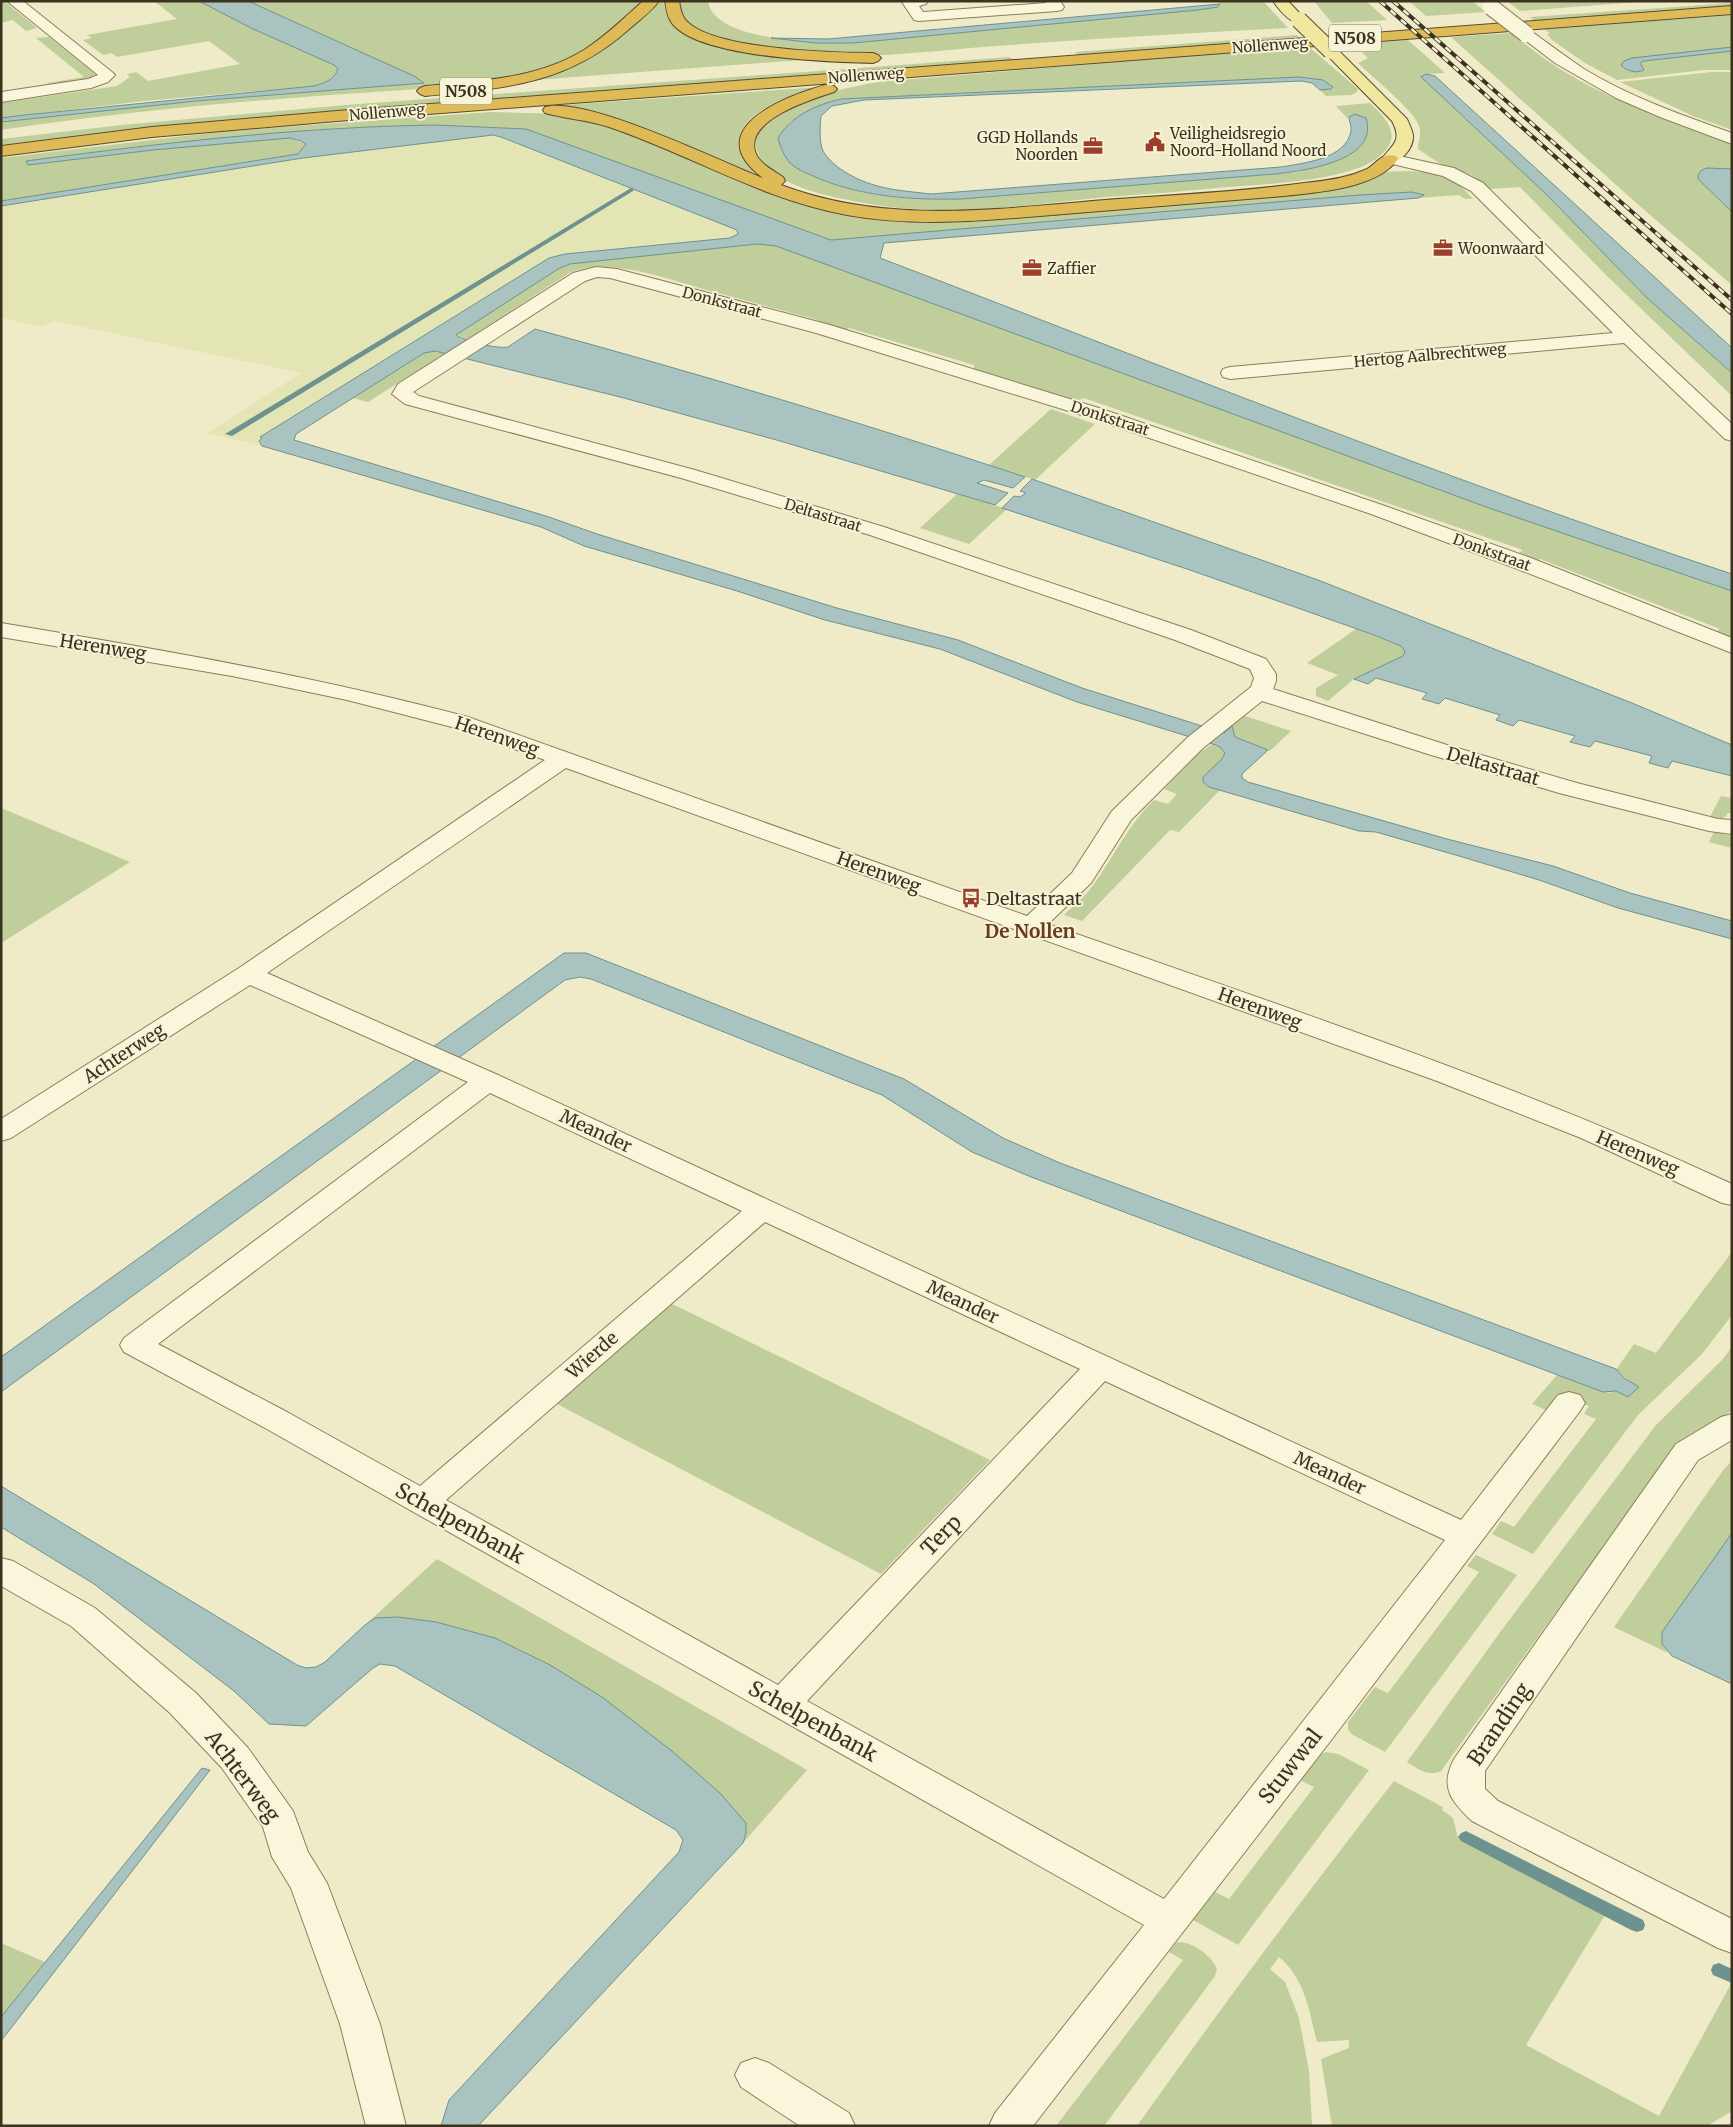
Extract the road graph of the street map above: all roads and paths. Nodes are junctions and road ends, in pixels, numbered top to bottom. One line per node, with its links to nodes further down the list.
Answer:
1 (14, 1): 14 (street)
2 (652, 1): 12 (highway, Nollenweg / N508)
3 (672, 1): 10 (highway)
4 (921, 1): 5 (street)
5 (1052, 1)
6 (1280, 1): 18 (main road, bridge)
7 (1706, 1): 12 (highway, Nollenweg / N508)
8 (1488, 4): 16 (street, bridge)
9 (1732, 10): 13 (highway, Nollenweg / N508)
10 (885, 58)
11 (913, 58): 12 (highway)
12 (932, 58)
13 (979, 68): 15 (highway, Nollenweg / N508); 18 (highway)
14 (1, 97)
15 (337, 116): 17 (highway, Nollenweg / N508); 18 (highway)
16 (1732, 139)
17 (1, 151)
18 (1390, 159): 19 (street)
19 (1629, 337): 21 (street, Hertog Aalbrechtweg); 22 (street)
20 (444, 362): 24 (street, Donkstraat); 25 (street, Deltastraat)
21 (1230, 373)
22 (1732, 435)
23 (1, 630): 26 (street, Herenweg)
24 (1732, 646)
25 (1259, 692): 27 (street, Deltastraat); 28 (street)
26 (563, 759): 28 (street, Herenweg); 29 (street)
27 (1732, 827)
28 (1031, 926): 32 (street, Herenweg)
29 (248, 974): 30 (street, Meander); 31 (street, Achterweg)
30 (474, 1075): 33 (street, Meander); 37 (street, Schelpenbank)
31 (1, 1132)
32 (1732, 1196)
33 (762, 1209): 34 (street, Meander); 37 (street, Wierde)
34 (1101, 1366): 38 (street, Meander); 40 (street, Terp)
35 (1569, 1404): 38 (street, Stuwwal)
36 (1732, 1425): 42 (street, Branding)
37 (423, 1502): 40 (street, Schelpenbank)
38 (1466, 1536): 41 (street, Stuwwal)
39 (1, 1570): 44 (street, Achterweg)
40 (782, 1704): 41 (street, Schelpenbank)
41 (1168, 1920): 46 (street, Stuwwal)
42 (1732, 1937)
43 (755, 2074): 45 (street)
44 (386, 2126)
45 (835, 2126)
46 (1008, 2126)

